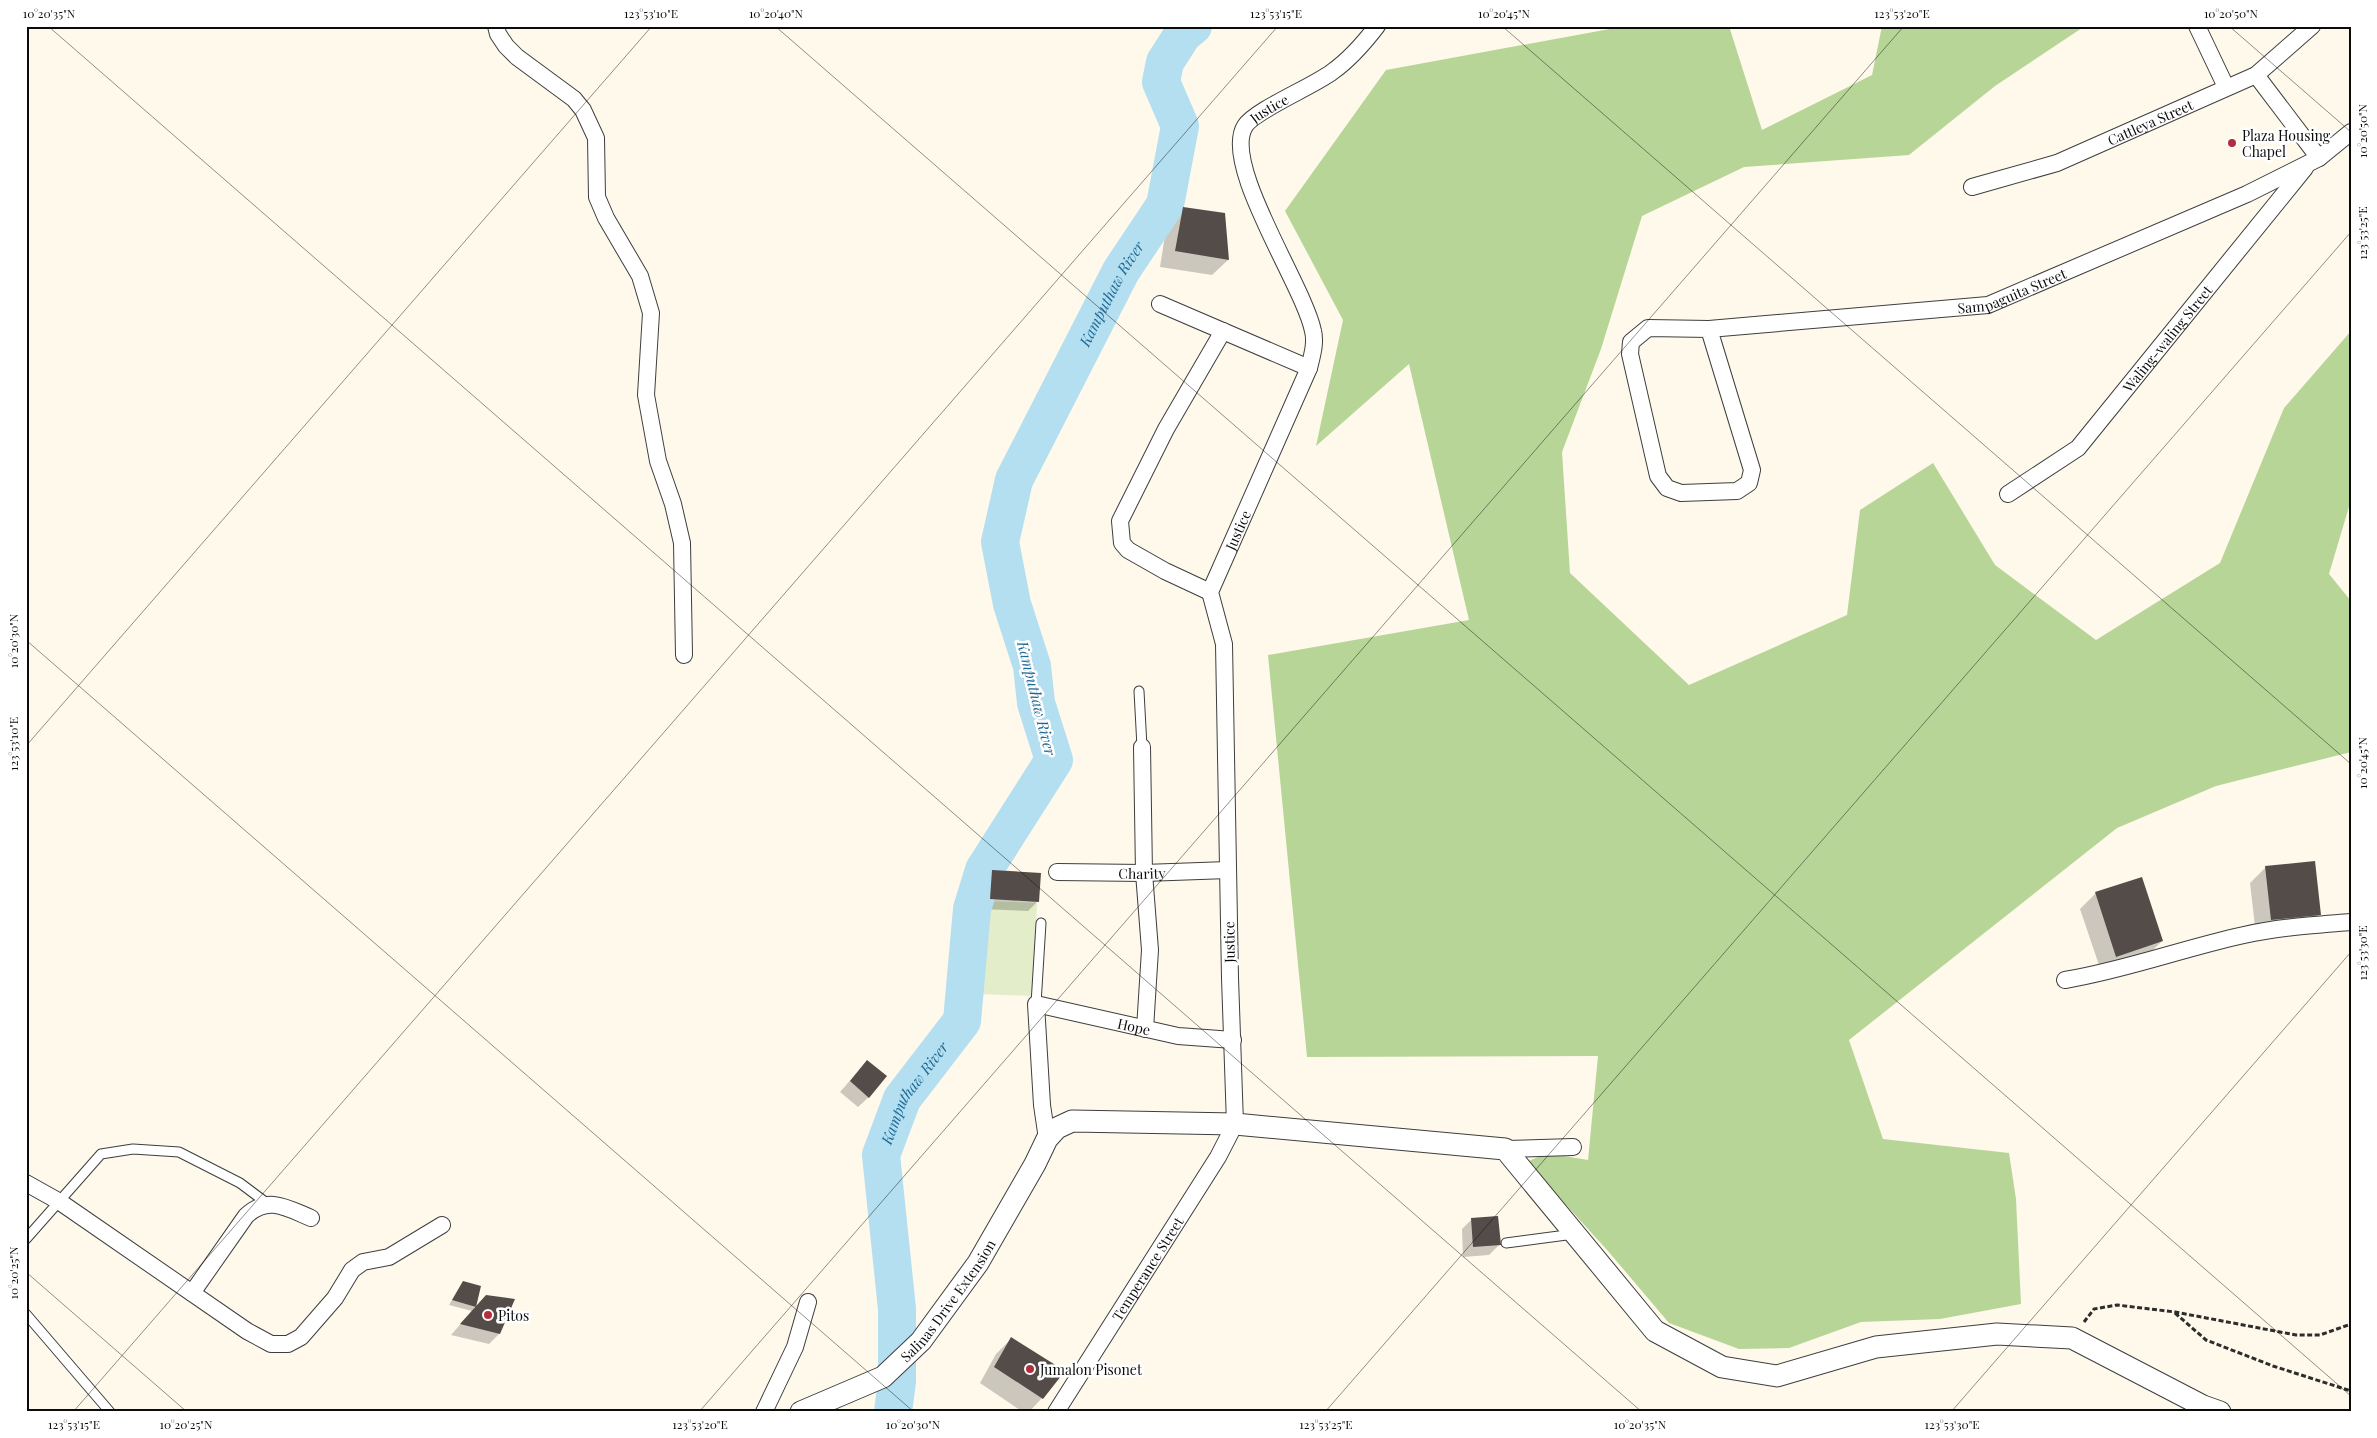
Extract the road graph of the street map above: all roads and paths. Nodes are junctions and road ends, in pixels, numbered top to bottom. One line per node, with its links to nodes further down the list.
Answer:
1 (496, 26): 16 (street)
2 (1377, 26): 13 (street, Justice)
3 (2197, 26): 6 (street)
4 (2312, 26): 5 (street, Cattleya Street)
5 (2256, 75): 6 (street, Cattleya Street); 8 (street)
6 (2226, 87): 9 (street, Cattleya Street)
7 (2351, 132): 8 (street, Sampaguita Street)
8 (2314, 161): 11 (street, Sampaguita Street); 14 (street, Waling-waling Street)
9 (1972, 187)
10 (1160, 304): 12 (street)
11 (1709, 329): 11 (street, Sampaguita Street)
12 (1223, 331): 13 (street); 15 (street)
13 (1309, 368): 15 (street, Justice)
14 (2008, 494)
15 (1210, 592): 19 (street, Justice)
16 (684, 655)
17 (1139, 691): 18 (lane)
18 (1142, 747): 21 (street)
19 (1228, 870): 21 (street, Charity); 27 (street, Justice)
20 (1057, 872): 21 (street, Charity)
21 (1144, 873): 26 (street)
22 (2351, 922): 24 (street)
23 (1041, 923): 25 (lane)
24 (2065, 980)
25 (1036, 1004): 26 (street, Hope); 29 (street)
26 (1146, 1028): 27 (street, Hope)
27 (1233, 1040): 28 (street, Justice)
28 (1235, 1124): 29 (street); 31 (street); 50 (street, Temperance Street)
29 (1046, 1139): 49 (street, Salinas Drive Extension)
30 (1573, 1147): 31 (street)
31 (1506, 1149): 37 (street)
32 (26, 1183): 33 (street)
33 (60, 1202): 34 (lane); 38 (lane); 40 (street)
34 (268, 1204): 35 (street); 40 (street)
35 (311, 1218)
36 (442, 1225): 40 (street)
37 (1577, 1234): 39 (lane); 45 (street)
38 (26, 1239)
39 (1506, 1243)
40 (192, 1293)
41 (808, 1302): 48 (street)
42 (2175, 1312): 44 (path); 45 (path); 46 (path)
43 (26, 1314): 47 (lane)
44 (2351, 1324)
45 (2072, 1338): 51 (street)
46 (2351, 1391)
47 (110, 1412)
48 (764, 1412)
49 (801, 1412)
50 (1056, 1412)
51 (2220, 1412)

